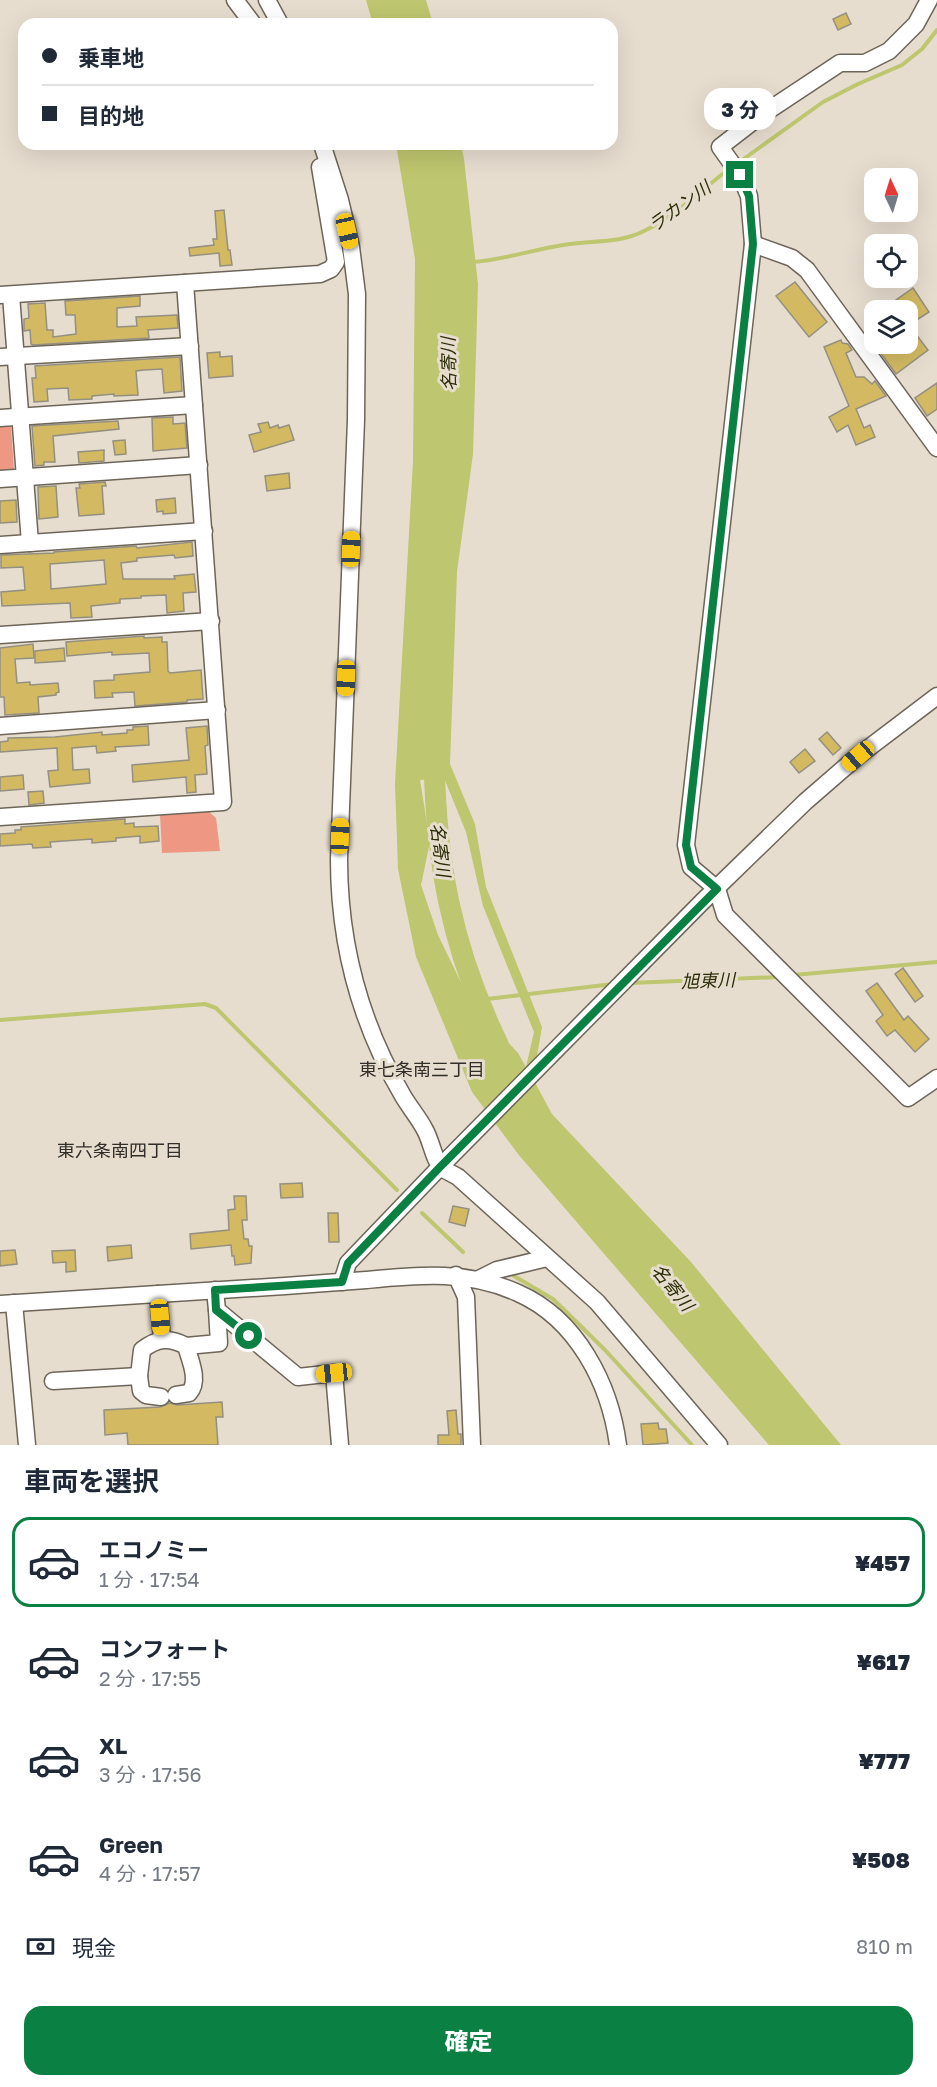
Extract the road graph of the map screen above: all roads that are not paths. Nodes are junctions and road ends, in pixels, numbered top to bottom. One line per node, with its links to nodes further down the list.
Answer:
1 (235, 0): 4 (street)
2 (267, 0): 5 (street)
3 (929, 0): 8 (street)
4 (248, 18)
5 (277, 18)
6 (320, 150): 9 (street)
7 (324, 150): 31 (street)
8 (753, 244): 16 (street); 29 (street)
9 (185, 283): 10 (street); 11 (street)
10 (6, 295): 12 (street)
11 (190, 346): 12 (street); 13 (street)
12 (8, 357): 14 (street)
13 (194, 405): 14 (street); 17 (street)
14 (20, 416): 15 (street); 18 (street)
15 (0, 418)
16 (937, 448)
17 (199, 465): 18 (street); 20 (street)
18 (25, 477): 19 (street); 21 (street)
19 (0, 479)
20 (204, 531): 21 (street); 23 (street)
21 (30, 543): 22 (street)
22 (0, 545)
23 (211, 621): 24 (street); 26 (street)
24 (0, 635)
25 (937, 696): 29 (street)
26 (217, 710): 27 (street); 28 (street)
27 (0, 726)
28 (0, 817)
29 (717, 889): 30 (street); 31 (street)
30 (937, 1078)
31 (440, 1167): 32 (street); 35 (street)
32 (547, 1258): 34 (street); 48 (street)
33 (456, 1275): 34 (street); 35 (street); 46 (street)
34 (479, 1279): 47 (street)
35 (342, 1282): 36 (street)
36 (215, 1290): 37 (street); 39 (street)
37 (158, 1294): 38 (street); 40 (street)
38 (7, 1304): 44 (street)
39 (216, 1310): 41 (street); 45 (street)
40 (162, 1339): 41 (street); 42 (street)
41 (186, 1346): 42 (street)
42 (139, 1376): 43 (street)
43 (53, 1381)
44 (27, 1445)
45 (340, 1445)
46 (472, 1445)
47 (618, 1445)
48 (719, 1445)

